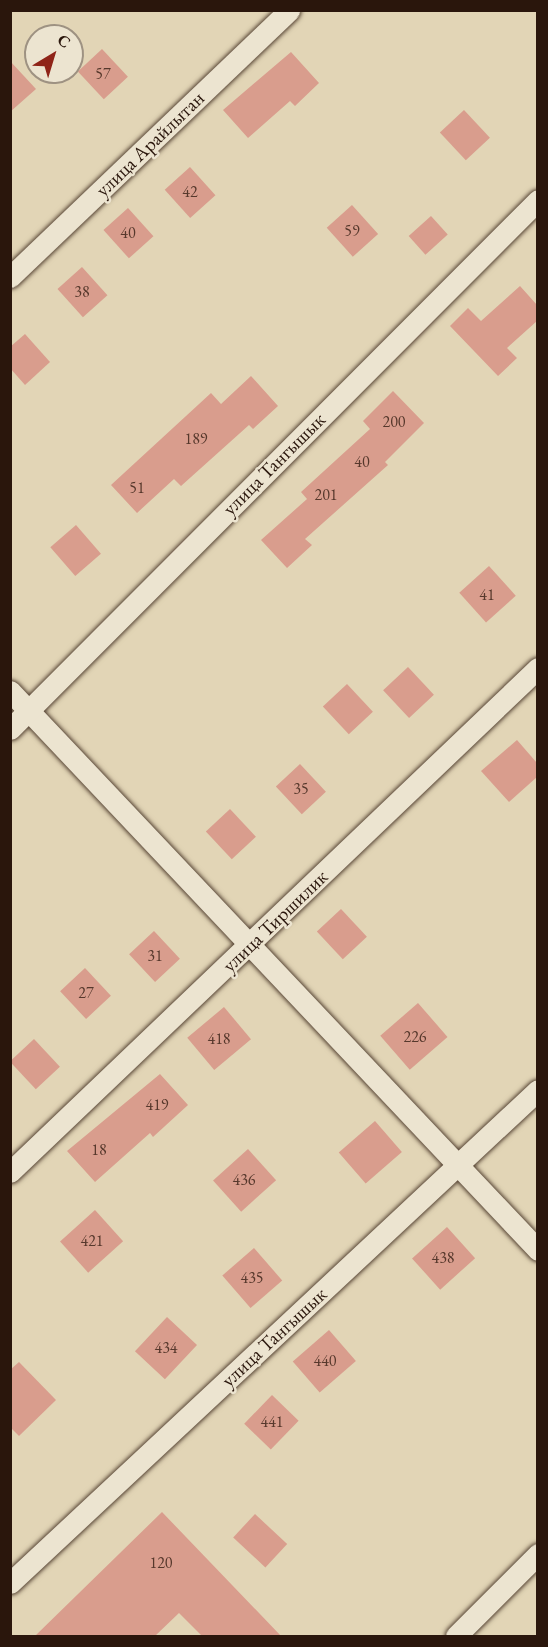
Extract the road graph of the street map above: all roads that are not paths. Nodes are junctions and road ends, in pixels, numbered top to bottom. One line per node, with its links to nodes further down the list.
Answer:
1 (290, 10): 3 (street, улица Арайлытан)
2 (537, 200): 6 (street, улица Тангышык)
3 (10, 277)
4 (537, 668): 8 (street, улица Тиршилик)
5 (10, 691): 6 (street)
6 (29, 711): 7 (street, улица Тангышык); 8 (street)
7 (10, 729)
8 (249, 947): 10 (street); 11 (street, улица Тиршилик)
9 (537, 1090): 10 (street, улица Тангышык)
10 (460, 1164): 12 (street); 14 (street, улица Тангышык)
11 (10, 1172)
12 (537, 1250)
13 (537, 1554): 15 (street)
14 (10, 1583)
15 (456, 1636)

